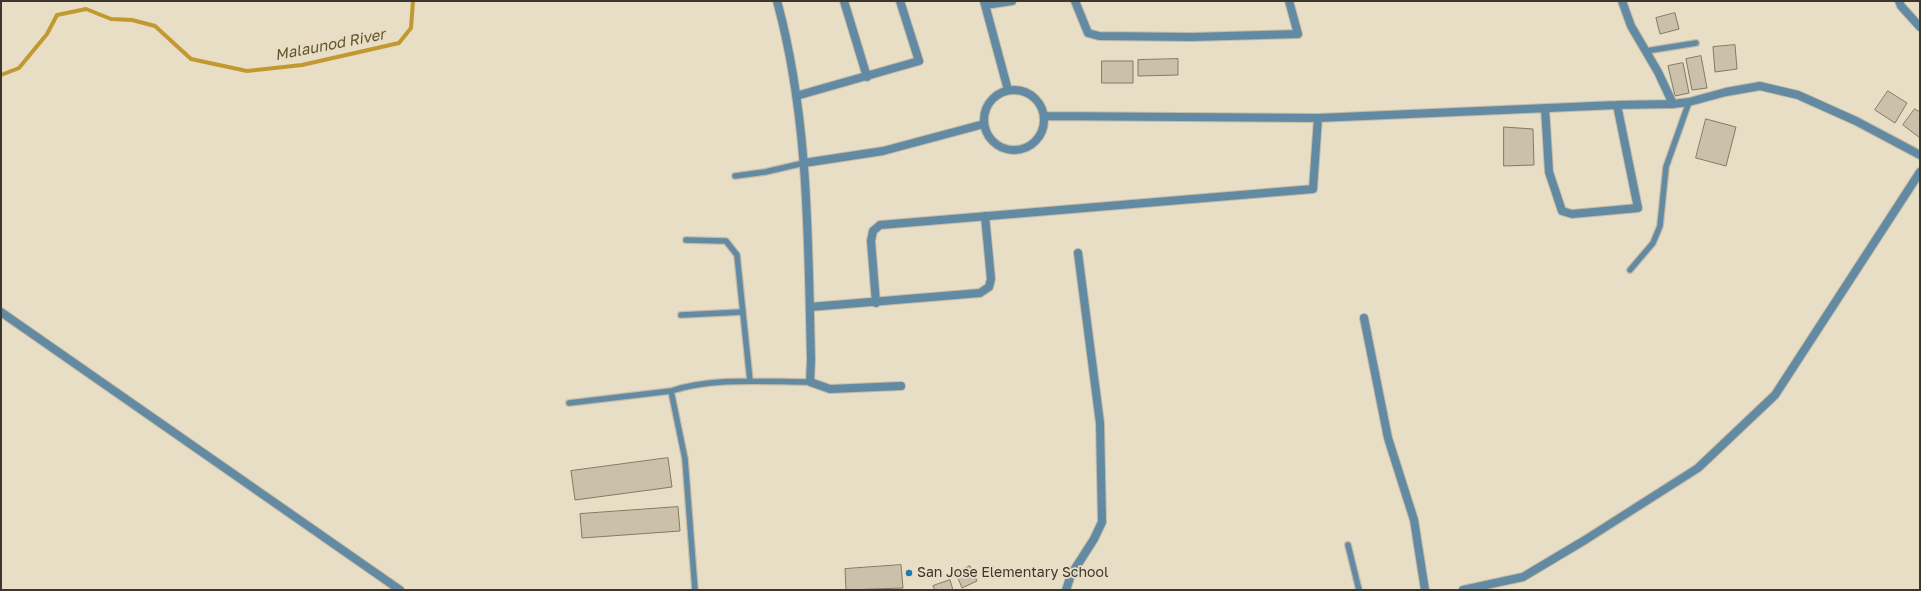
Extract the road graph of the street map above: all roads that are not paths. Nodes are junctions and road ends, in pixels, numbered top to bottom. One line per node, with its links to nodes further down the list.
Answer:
1 (777, 1): 15 (street)
2 (844, 1): 13 (street)
3 (900, 1): 13 (street)
4 (1012, 1): 9 (street)
5 (1075, 1): 6 (street)
6 (1289, 1)
7 (1622, 1): 12 (street)
8 (1899, 1): 10 (street)
9 (984, 3): 14 (street)
10 (1920, 27)
11 (1696, 43): 12 (lane)
12 (1646, 51): 17 (street)
13 (867, 77): 15 (street)
14 (1008, 90): 20 (street); 22 (street)
15 (796, 96): 24 (street)
16 (1689, 102): 17 (street); 23 (street); 30 (lane)
17 (1673, 104): 18 (street)
18 (1617, 105): 19 (street); 19 (street)
19 (1545, 108): 21 (street)
20 (1044, 116): 21 (street); 22 (street)
21 (1318, 118): 27 (street)
22 (984, 124): 24 (street)
23 (1920, 155)
24 (804, 163): 26 (lane); 32 (street)
25 (1920, 172): 48 (street)
26 (735, 176)
27 (985, 216): 31 (street); 31 (street)
28 (686, 240): 34 (lane)
29 (1078, 253): 45 (street)
30 (1630, 270)
31 (876, 303): 32 (street)
32 (810, 307): 38 (street)
33 (1, 312): 43 (street)
34 (743, 312): 35 (lane); 37 (lane)
35 (681, 315)
36 (1364, 318): 47 (street)
37 (750, 381): 38 (lane); 40 (lane)
38 (810, 382): 39 (street)
39 (901, 386)
40 (670, 391): 41 (lane); 44 (lane)
41 (569, 403)
42 (1348, 545): 46 (lane)
43 (400, 590)
44 (695, 590)
45 (1066, 590)
46 (1359, 590)
47 (1425, 590)
48 (1463, 590)

